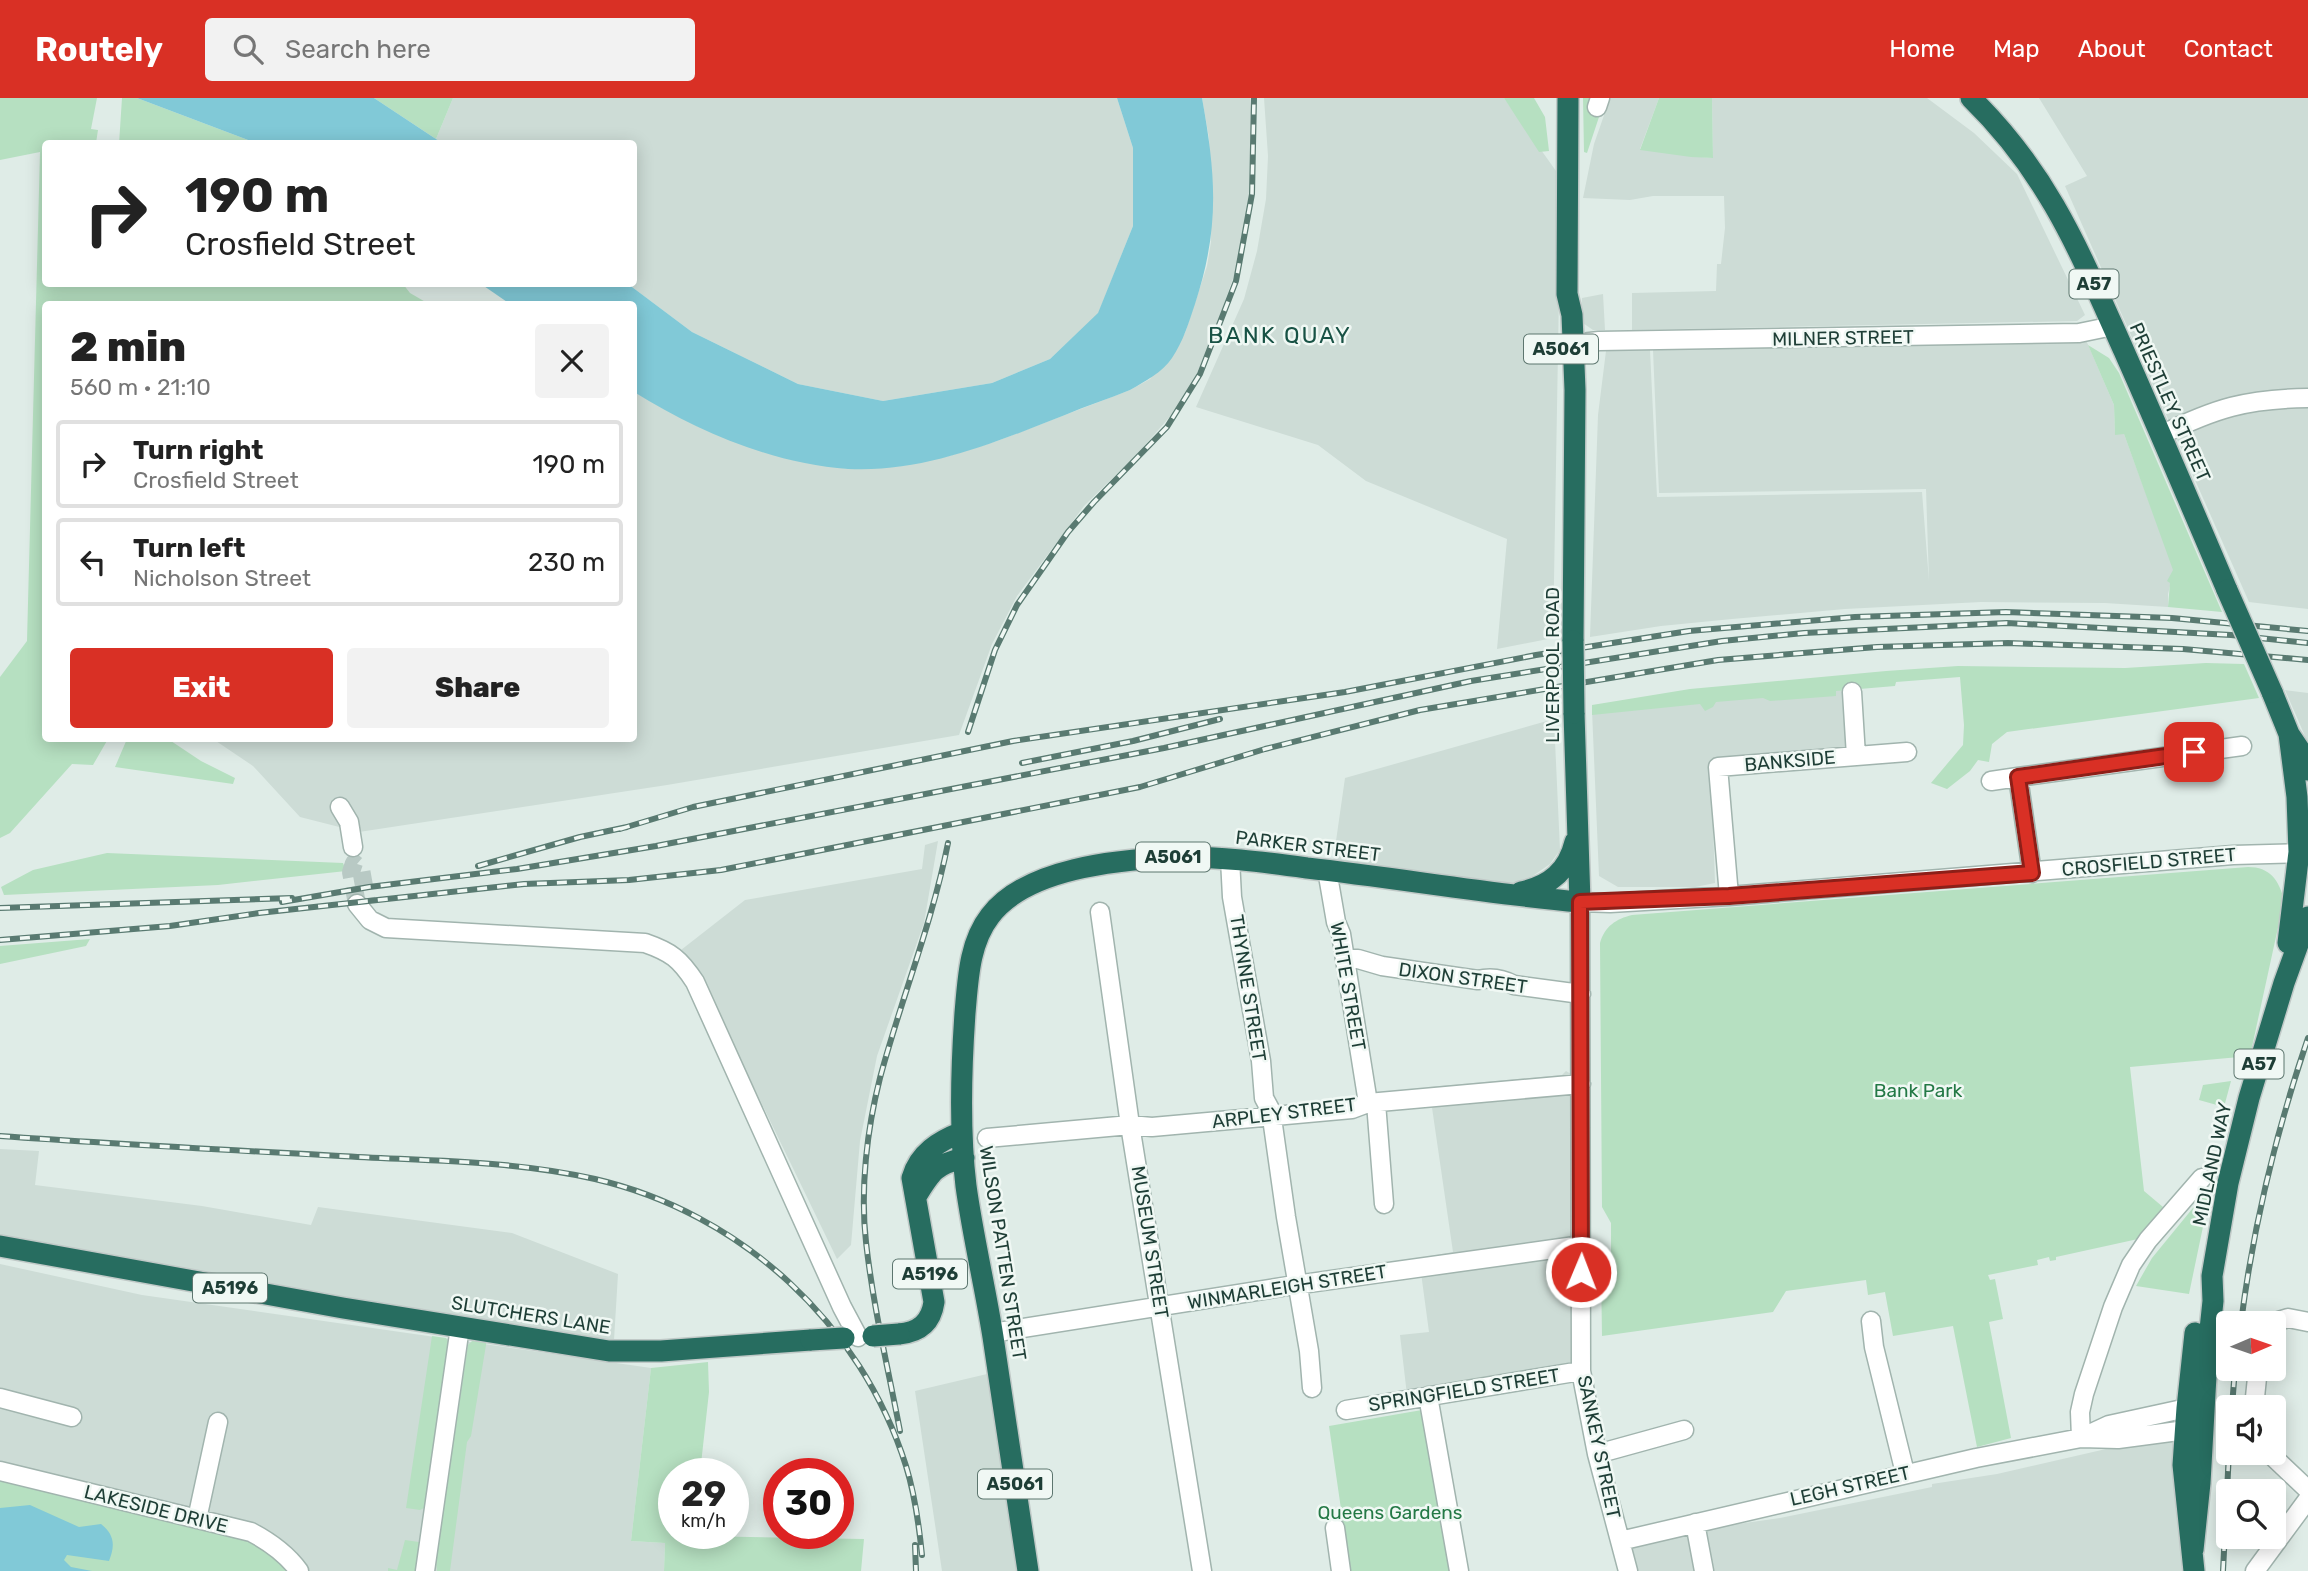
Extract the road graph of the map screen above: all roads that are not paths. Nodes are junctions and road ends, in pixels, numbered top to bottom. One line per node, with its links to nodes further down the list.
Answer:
1 (1566, 98): 3 (highway, LIVERPOOL ROAD / A5061)
2 (1970, 98): 4 (highway, PRIESTLEY STREET / A57)
3 (1567, 294): 5 (highway, LIVERPOOL ROAD / A5061); 7 (highway, LIVERPOOL ROAD / A5061)
4 (2113, 326): 5 (street, MILNER STREET); 8 (highway, PRIESTLEY STREET / A57)
5 (1572, 344): 7 (highway, LIVERPOOL ROAD / A5061)
6 (2308, 398): 8 (street)
7 (1574, 427): 18 (highway, LIVERPOOL ROAD / A5061, bridge)
8 (2161, 435): 10 (highway, PRIESTLEY STREET / A57, bridge)
9 (1852, 692): 13 (street)
10 (2289, 734): 14 (highway, A57); 20 (highway, A57)
11 (2234, 741): 15 (street)
12 (1907, 751): 13 (street, BANKSIDE)
13 (1856, 756): 25 (street, BANKSIDE)
14 (2308, 769)
15 (2018, 777): 16 (street); 23 (street)
16 (1991, 781)
17 (340, 807): 19 (street)
18 (1578, 826): 24 (highway); 26 (highway, LIVERPOOL ROAD / A5061)
19 (353, 847)
20 (2304, 852): 23 (street, CROSFIELD STREET); 32 (highway, MIDLAND WAY / A57)
21 (1230, 859): 22 (highway, PARKER STREET / A5061); 30 (highway, PARKER STREET / A5061); 36 (street, THYNNE STREET)
22 (1327, 870): 24 (highway, PARKER STREET / A5061); 31 (street, WHITE STREET)
23 (2032, 873): 25 (street, CROSFIELD STREET)
24 (1512, 893): 26 (highway, PARKER STREET / A5061)
25 (1729, 896): 26 (street, CROSFIELD STREET)
26 (1580, 902): 33 (street, SANKEY STREET)
27 (363, 906): 53 (street)
28 (1100, 912): 37 (street, MUSEUM STREET)
29 (2308, 917): 32 (highway, MIDLAND WAY / A57)
30 (976, 942): 38 (highway, WILSON PATTEN STREET / A5061)
31 (1345, 960): 33 (street, DIXON STREET); 35 (street, WHITE STREET)
32 (2284, 983): 60 (highway, MIDLAND WAY / A57)
33 (1581, 994): 34 (street, SANKEY STREET)
34 (1581, 1084): 35 (street, ARPLEY STREET); 44 (street, SANKEY STREET)
35 (1372, 1103): 36 (street, ARPLEY STREET); 43 (street, WHITE STREET)
36 (1271, 1116): 37 (street, ARPLEY STREET); 46 (street, THYNNE STREET)
37 (1130, 1125): 39 (street, ARPLEY STREET); 47 (street, MUSEUM STREET)
38 (962, 1132): 40 (highway, WILSON PATTEN STREET / A5061); 42 (highway, SLUTCHERS LANE / A5196)
39 (987, 1138)
40 (964, 1158): 42 (highway); 52 (highway, WILSON PATTEN STREET / A5061)
41 (2202, 1178): 63 (street)
42 (917, 1195): 53 (highway, SLUTCHERS LANE / A5196, bridge)
43 (1384, 1204)
44 (1582, 1245): 46 (street, WINMARLEIGH STREET); 54 (street, SANKEY STREET)
45 (0, 1246): 50 (highway, SLUTCHERS LANE / A5196)
46 (1297, 1285): 47 (street, WINMARLEIGH STREET); 55 (street, THYNNE STREET)
47 (1160, 1307): 52 (street, WINMARLEIGH STREET); 78 (street, MUSEUM STREET)
48 (2286, 1319): 49 (street)
49 (2308, 1322)
50 (460, 1327): 53 (highway, SLUTCHERS LANE / A5196, bridge); 75 (street)
51 (1875, 1329): 67 (street)
52 (992, 1333): 77 (highway, WILSON PATTEN STREET / A5061)
53 (859, 1337)
54 (1581, 1371): 56 (street, SPRINGFIELD STREET); 64 (street, SANKEY STREET)
55 (1312, 1388)
56 (1428, 1396): 58 (street, SPRINGFIELD STREET); 80 (street)
57 (0, 1398): 59 (street)
58 (1346, 1410)
59 (72, 1417)
60 (2192, 1419): 63 (street, LEGH STREET); 74 (highway, MIDLAND WAY / A57)
61 (218, 1422): 70 (street)
62 (1684, 1430): 64 (street)
63 (2081, 1438): 67 (street, LEGH STREET)
64 (1597, 1454): 73 (street, SANKEY STREET)
65 (2282, 1465): 68 (street)
66 (0, 1471): 70 (street, LAKESIDE DRIVE)
67 (1905, 1474): 71 (street, LEGH STREET)
68 (2308, 1490)
69 (2308, 1499): 83 (street)
70 (197, 1519): 76 (street, LAKESIDE DRIVE)
71 (1695, 1523): 73 (street, LEGH STREET); 82 (street)
72 (1335, 1528): 79 (street)
73 (1620, 1541): 81 (street, SANKEY STREET)
74 (2194, 1561)
75 (426, 1570)
76 (299, 1571)
77 (1028, 1571)
78 (1202, 1571)
79 (1341, 1571)
80 (1459, 1571)
81 (1628, 1571)
82 (1704, 1571)
83 (2255, 1571)

